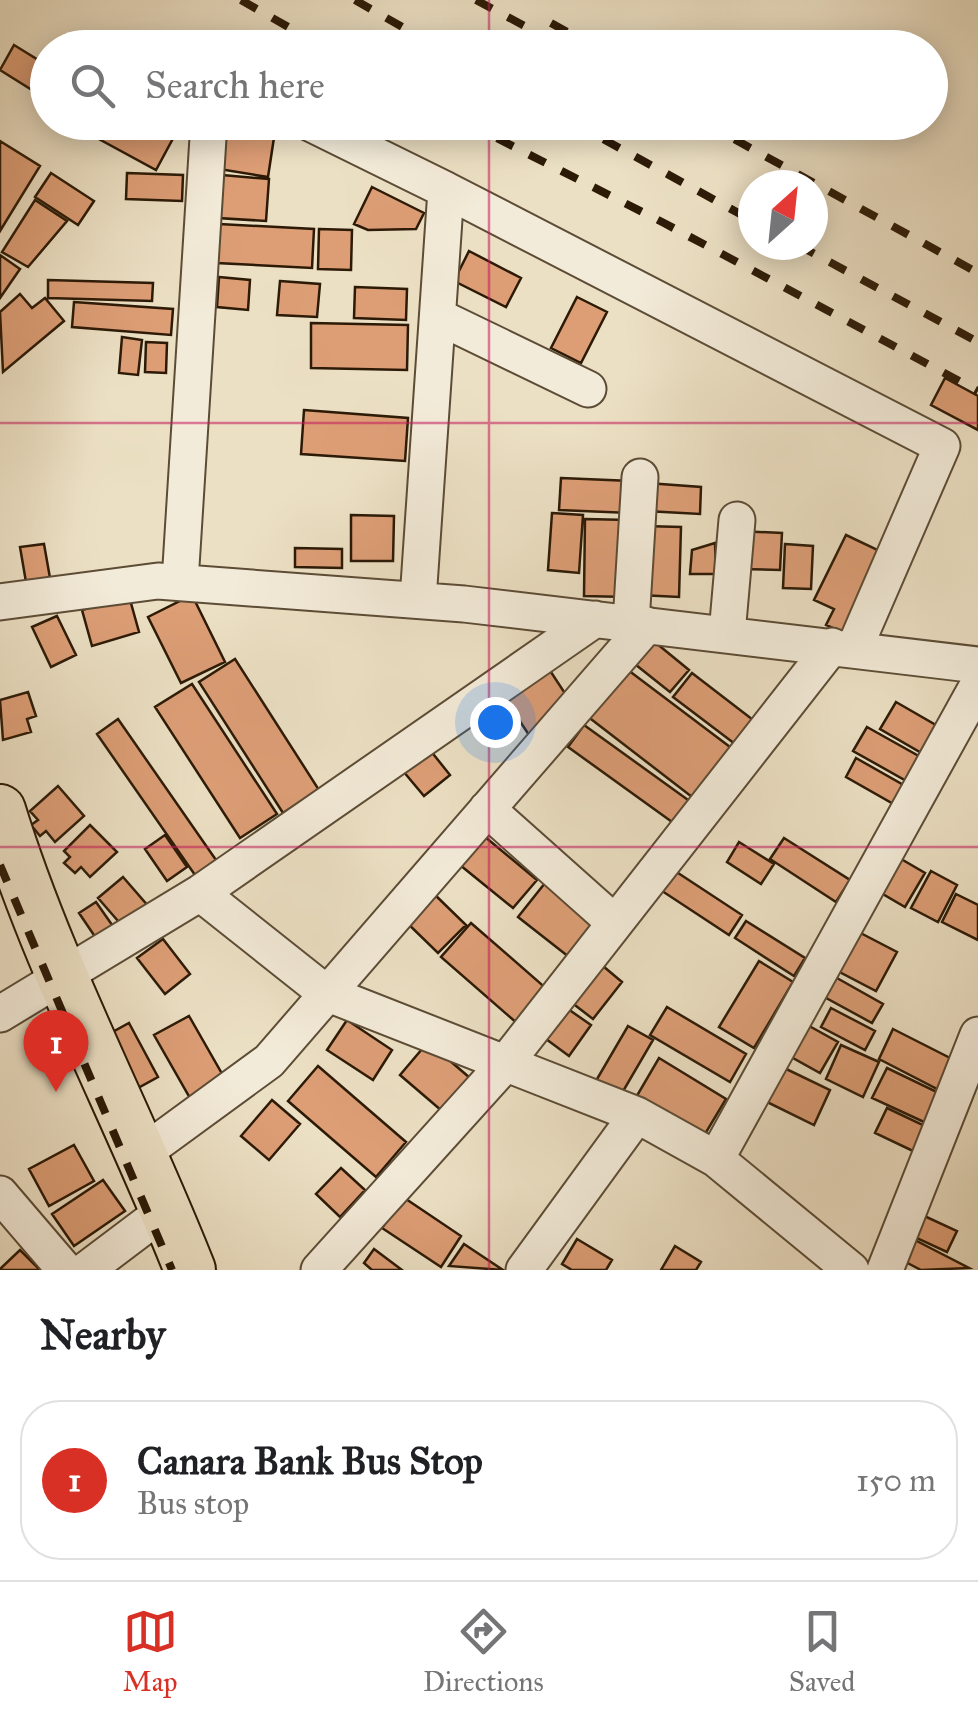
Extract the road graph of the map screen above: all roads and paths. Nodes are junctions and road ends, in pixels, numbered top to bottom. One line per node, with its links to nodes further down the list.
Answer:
1 (209, 140): 8 (street)
2 (345, 140): 3 (street)
3 (446, 190): 4 (street); 14 (street)
4 (439, 317): 5 (street); 9 (street)
5 (588, 389)
6 (640, 477): 12 (street)
7 (737, 520): 13 (street)
8 (180, 582): 9 (street); 10 (street)
9 (418, 600): 11 (street)
10 (0, 602)
11 (595, 620): 12 (street); 20 (street)
12 (639, 624): 13 (street); 17 (street)
13 (727, 634): 14 (street)
14 (843, 648): 15 (street); 21 (street)
15 (978, 665)
16 (978, 685): 28 (street)
17 (487, 809): 21 (street); 23 (street)
18 (0, 810): 22 (highway)
19 (0, 891): 22 (highway)
20 (200, 893): 22 (street); 23 (street)
21 (615, 923): 25 (street)
22 (33, 994): 27 (highway); 30 (highway)
23 (326, 994): 25 (street); 27 (street)
24 (978, 1035): 37 (street)
25 (504, 1065): 26 (street); 34 (street)
26 (637, 1115): 28 (street); 35 (street)
27 (138, 1156): 33 (highway)
28 (716, 1159): 36 (street)
29 (0, 1194): 31 (street)
30 (154, 1247): 32 (street)
31 (64, 1270)
32 (86, 1270)
33 (190, 1270)
34 (320, 1270)
35 (524, 1270)
36 (851, 1270)
37 (885, 1270)

